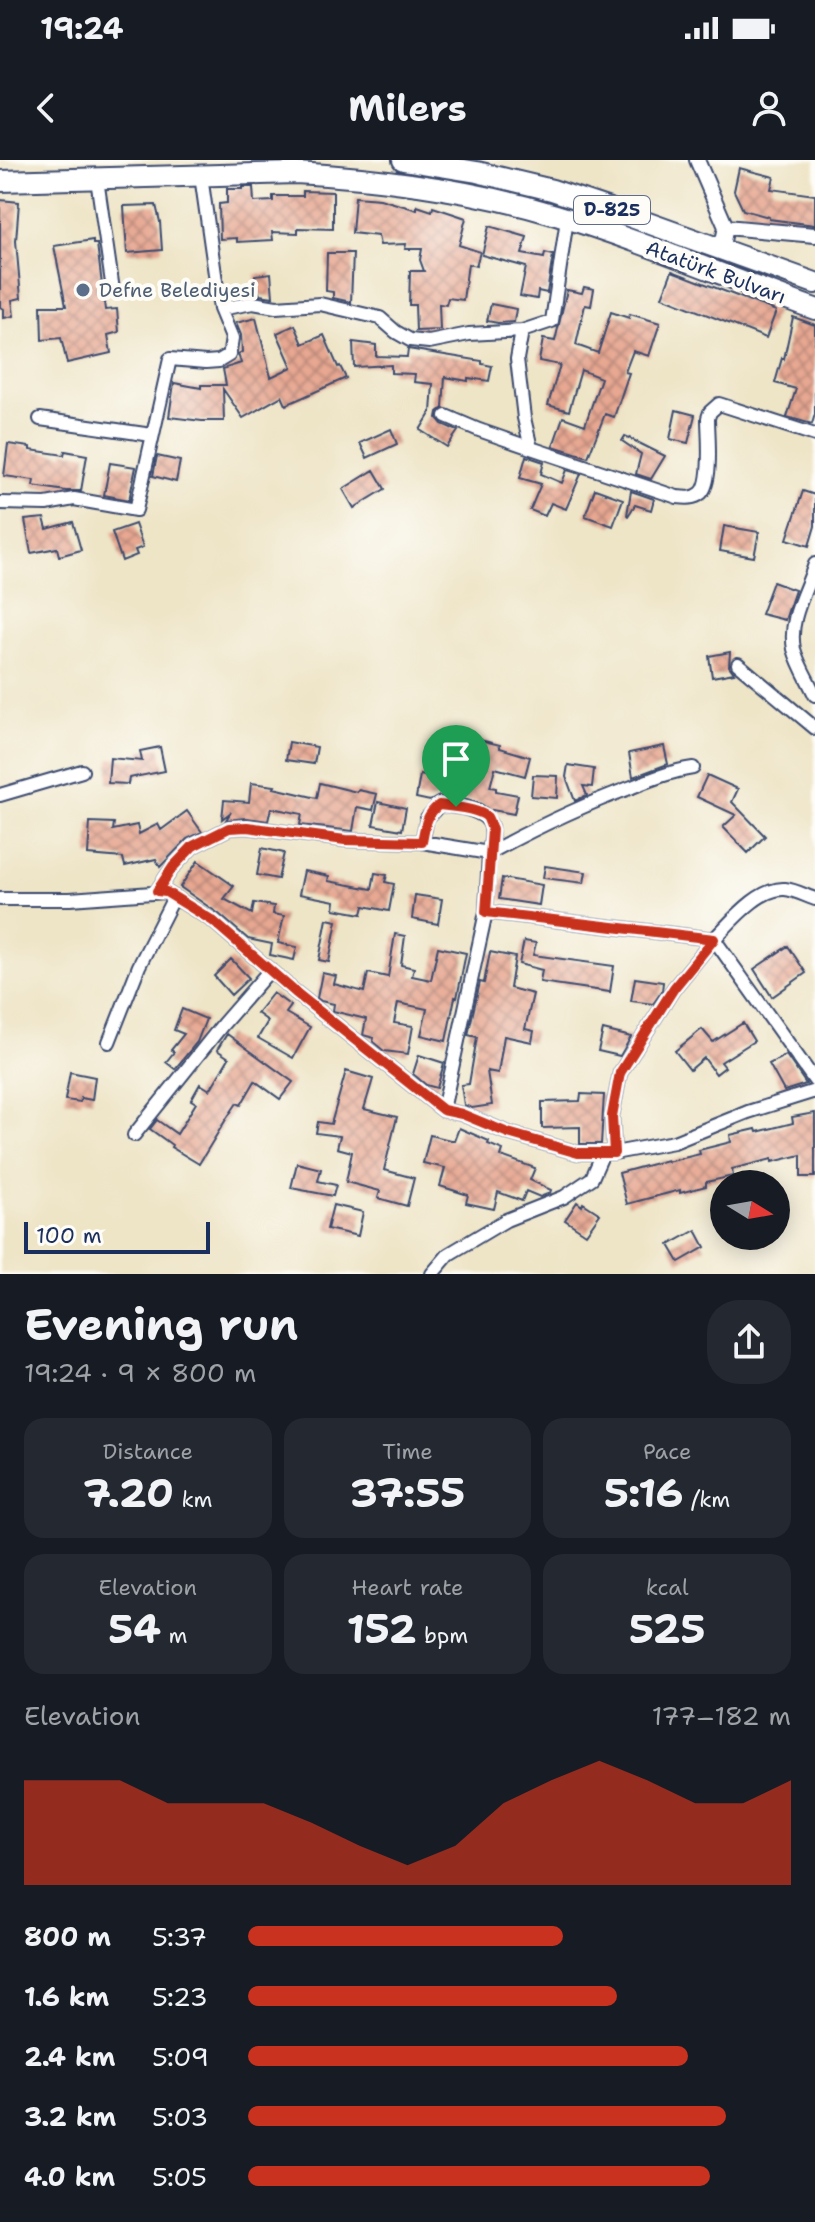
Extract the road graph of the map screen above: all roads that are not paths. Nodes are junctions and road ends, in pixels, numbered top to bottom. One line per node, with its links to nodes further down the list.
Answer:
1 (403, 160): 9 (highway, Atatürk Bulvarı / D-825)
2 (697, 160): 7 (street)
3 (201, 176): 4 (highway, Atatürk Bulvarı / D-825); 6 (highway, Atatürk Bulvarı / D-825); 13 (street)
4 (97, 179): 5 (highway, Atatürk Bulvarı / D-825); 12 (street)
5 (0, 181)
6 (567, 219): 10 (highway, Atatürk Bulvarı / D-825); 15 (street)
7 (726, 227): 8 (street); 9 (street)
8 (815, 235)
9 (721, 250): 10 (highway); 11 (highway, Atatürk Bulvarı / D-825)
10 (713, 272): 14 (highway, Atatürk Bulvarı / D-825)
11 (815, 283)
12 (113, 290)
13 (220, 309): 15 (street); 18 (street)
14 (815, 309)
15 (522, 331): 20 (street)
16 (446, 416): 20 (street)
17 (40, 419): 18 (street)
18 (152, 435): 21 (street)
19 (815, 435): 20 (street)
20 (531, 448)
21 (0, 503)
22 (815, 564): 24 (street)
23 (738, 664): 25 (street)
24 (815, 695)
25 (815, 728)
26 (693, 768): 30 (street)
27 (82, 771): 28 (street)
28 (0, 795)
29 (422, 842): 30 (street); 30 (street); 31 (street)
30 (489, 853): 35 (street)
31 (157, 891): 32 (street); 33 (street)
32 (174, 897): 37 (street); 38 (street)
33 (0, 899)
34 (815, 899): 36 (street)
35 (486, 912): 36 (street); 41 (street)
36 (714, 939): 39 (street); 43 (street)
37 (270, 970): 41 (street); 42 (street)
38 (109, 1042)
39 (815, 1081)
40 (815, 1091): 43 (street)
41 (443, 1110): 43 (street)
42 (134, 1135)
43 (609, 1153): 44 (street)
44 (432, 1274)

